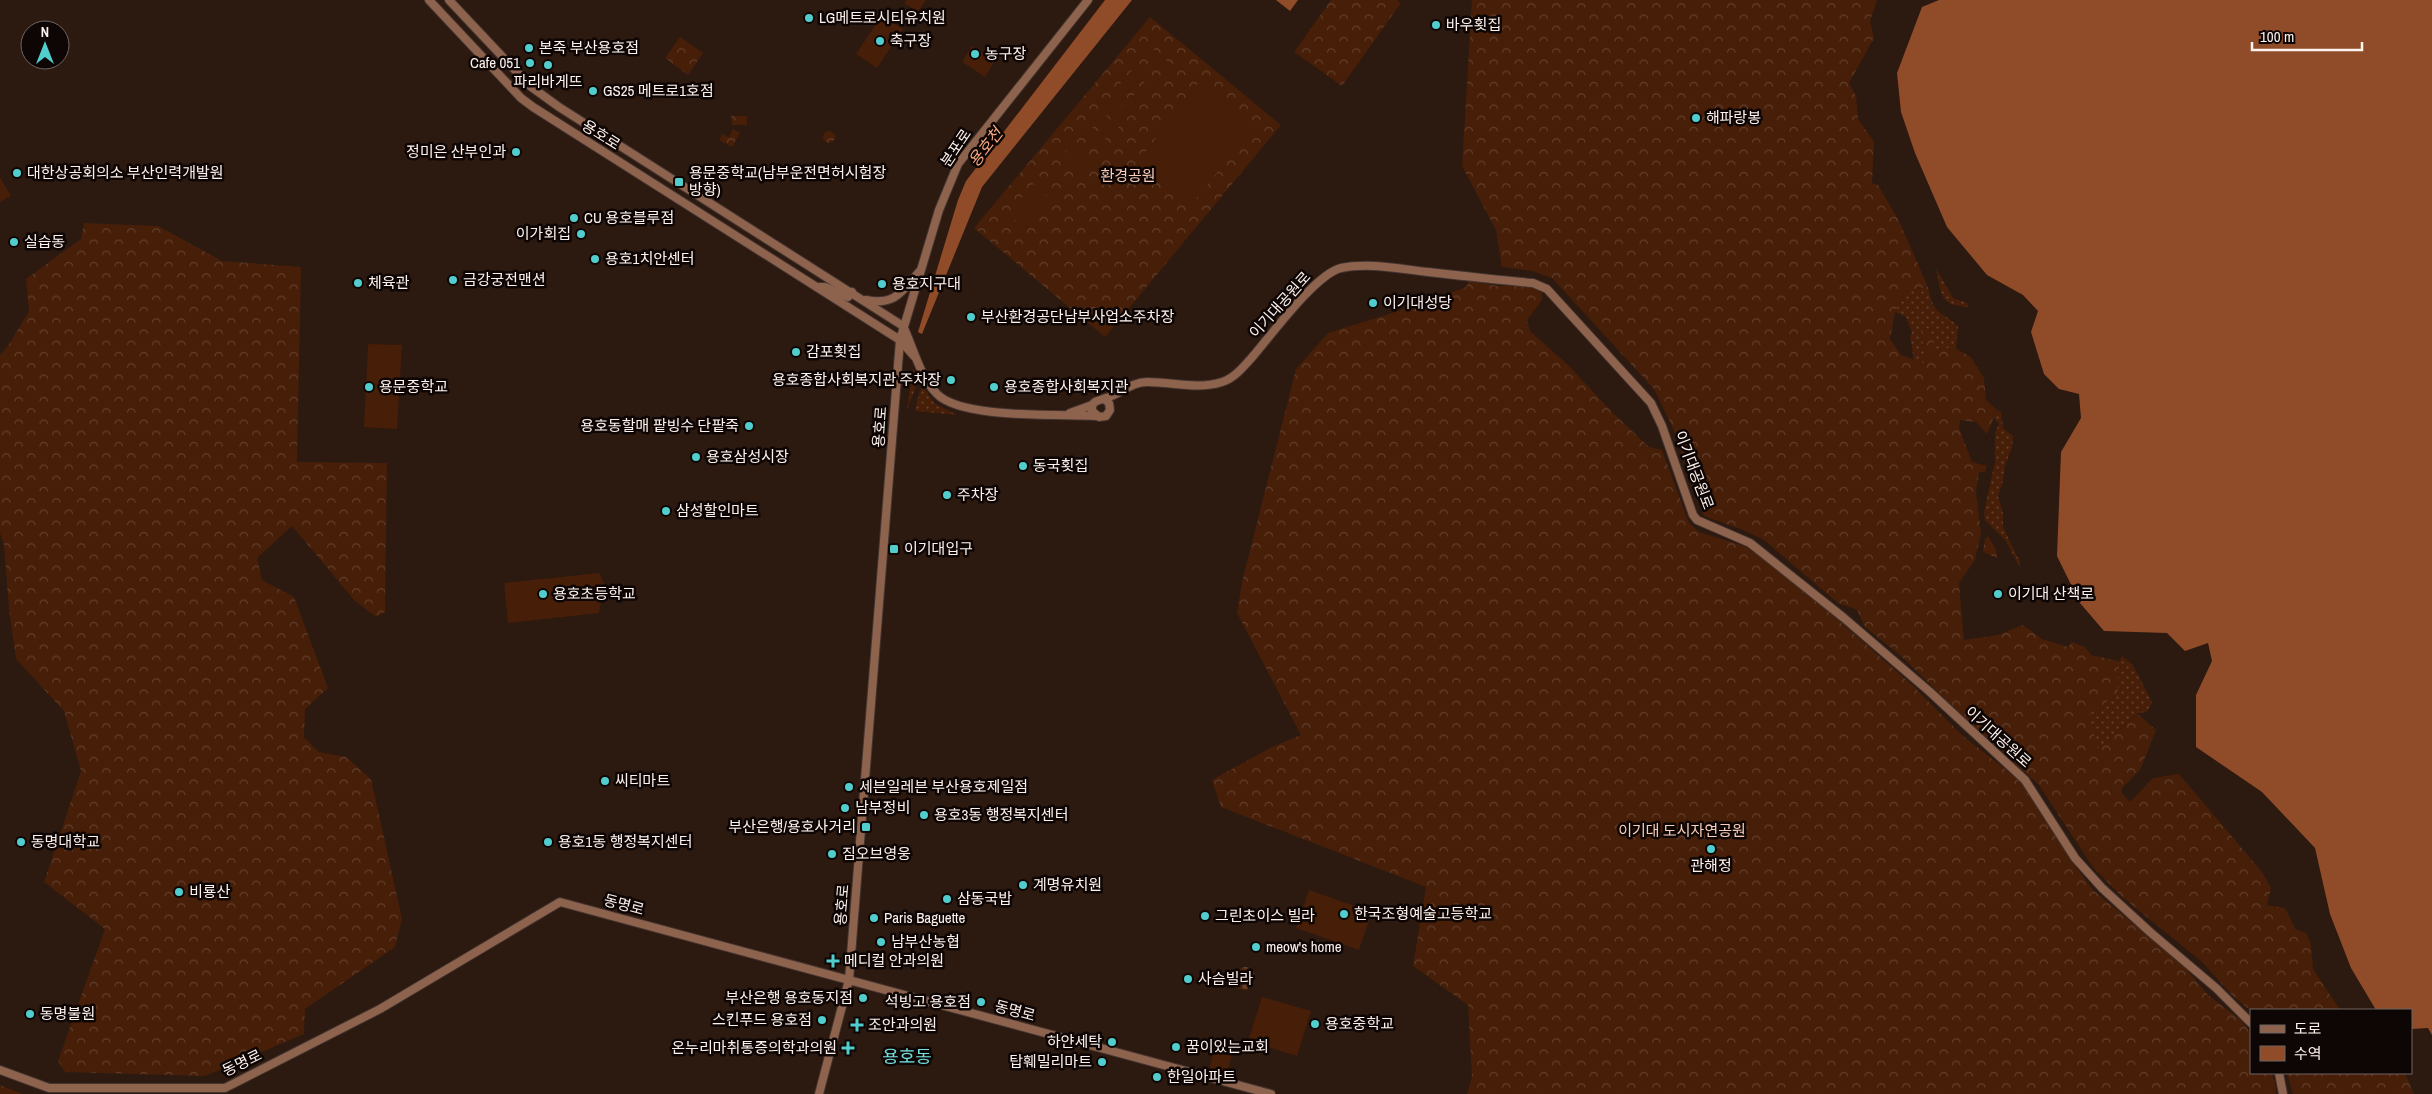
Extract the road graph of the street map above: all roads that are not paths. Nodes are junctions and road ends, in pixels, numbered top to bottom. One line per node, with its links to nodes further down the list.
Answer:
1 (429, 0): 5 (street, 용호로)
2 (449, 0): 6 (street, 용호로)
3 (1088, 0): 4 (street, 분포로)
4 (921, 270): 7 (street); 8 (street, 분포로)
5 (815, 287): 6 (street); 9 (street, 용호로)
6 (852, 292): 7 (street, 용호로)
7 (863, 299): 8 (street, 용호로)
8 (903, 326): 9 (street, 분포로); 10 (street, 이기대공원로)
9 (900, 340): 10 (street, 이기대공원로); 17 (street, 용호로)
10 (918, 361): 15 (street, 이기대공원로)
11 (1119, 392): 12 (street, 이기대공원로); 14 (street); 18 (street, 이기대공원로)
12 (1104, 399): 13 (street, 이기대공원로); 14 (street)
13 (1092, 405): 15 (street, 이기대공원로); 16 (street)
14 (1110, 407): 16 (street)
15 (1066, 414): 16 (street, 이기대공원로)
16 (1096, 416)
17 (849, 980): 19 (street, 동명로); 21 (street, 용호로); 22 (street, 동명로)
18 (2250, 1023)
19 (0, 1070)
20 (2279, 1074): 23 (street)
21 (819, 1094)
22 (1270, 1094)
23 (2283, 1094)

